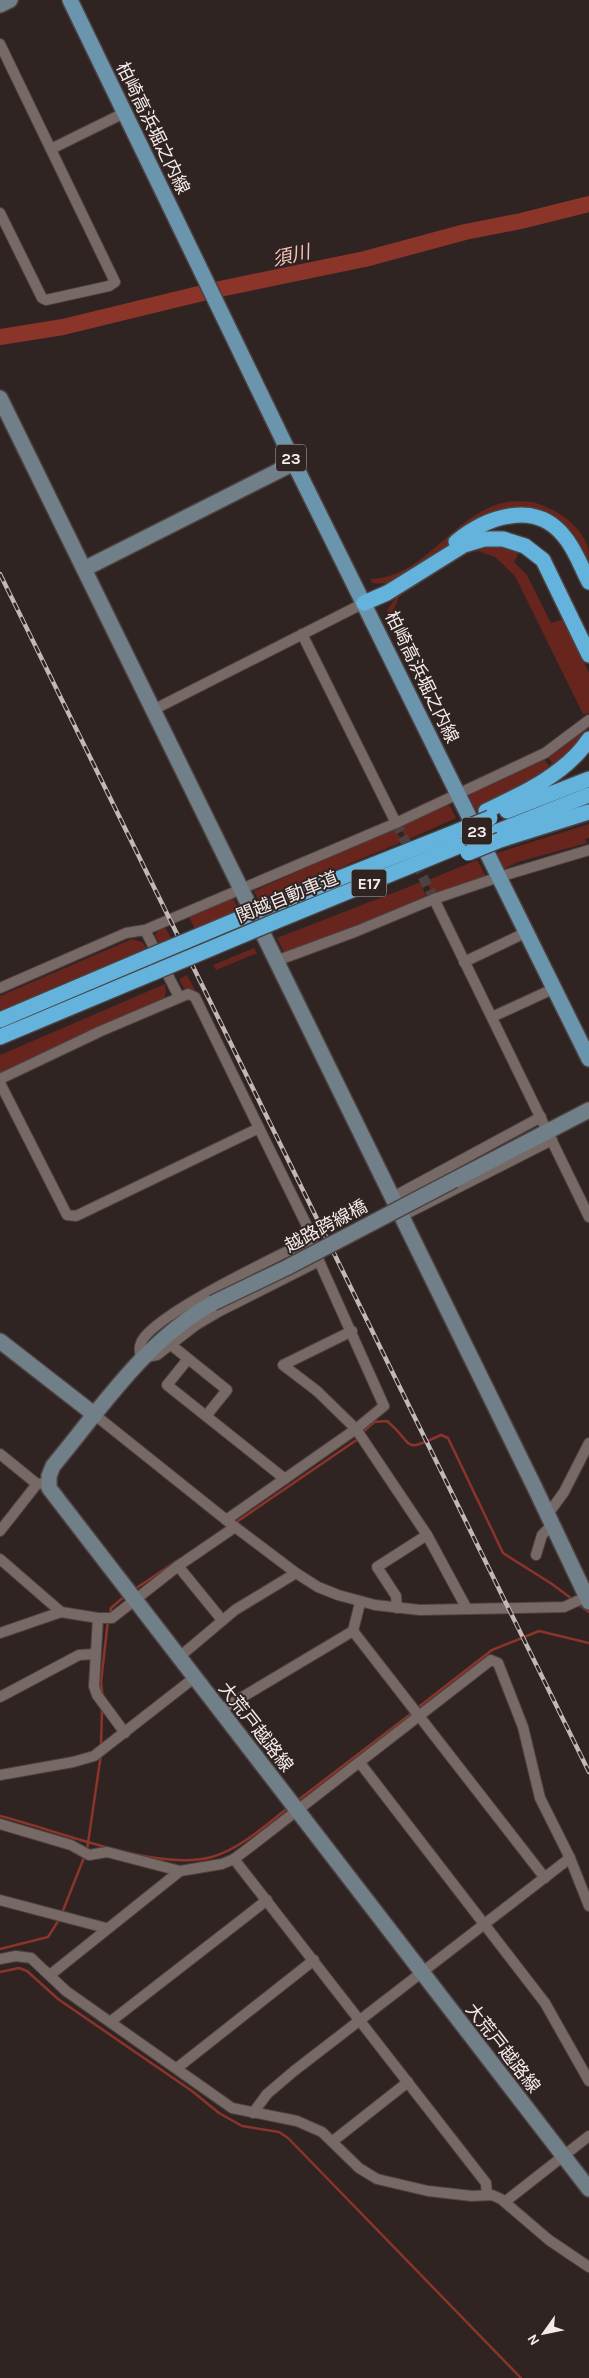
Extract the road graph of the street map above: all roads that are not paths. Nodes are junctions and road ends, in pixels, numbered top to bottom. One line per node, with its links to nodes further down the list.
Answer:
1 (10, 0): 3 (main road)
2 (70, 0): 5 (main road, 柏崎高浜堀之内線 / 23)
3 (0, 5)
4 (1, 50): 6 (street)
5 (124, 113): 6 (street); 9 (main road, 柏崎高浜堀之内線 / 23)
6 (51, 149): 7 (street)
7 (0, 213)
8 (0, 398): 10 (main road)
9 (294, 463): 10 (main road); 13 (main road, 柏崎高浜堀之内線 / 23)
10 (84, 569): 16 (main road)
11 (415, 577): 12 (highway); 13 (highway); 15 (highway)
12 (589, 582)
13 (364, 603): 14 (street); 20 (main road, 柏崎高浜堀之内線 / 23)
14 (302, 634): 16 (street); 24 (street)
15 (589, 655)
16 (153, 710): 29 (main road)
17 (589, 720): 20 (street)
18 (589, 740): 23 (highway)
19 (589, 779): 23 (highway)
20 (458, 794): 24 (street); 28 (main road, 柏崎高浜堀之内線 / 23)
21 (589, 795): 25 (highway, 関越自動車道)
22 (589, 812): 25 (highway)
23 (488, 814): 26 (highway)
24 (396, 823): 29 (street)
25 (498, 836): 26 (highway, 関越自動車道)
26 (461, 838): 39 (highway, 関越自動車道, bridge); 40 (highway, 関越自動車道 / E17, bridge)
27 (589, 850): 28 (street)
28 (499, 877): 30 (street); 32 (main road, 柏崎高浜堀之内線 / 23)
29 (241, 888): 31 (street); 33 (main road)
30 (434, 899): 33 (street); 34 (street)
31 (146, 930): 35 (street); 37 (street)
32 (527, 932): 34 (street); 36 (main road, 柏崎高浜堀之内線 / 23)
33 (276, 961): 47 (main road)
34 (464, 962): 38 (street)
35 (0, 988)
36 (554, 988): 38 (street); 41 (main road, 柏崎高浜堀之内線 / 23)
37 (179, 997): 42 (street); 45 (street)
38 (492, 1018): 46 (street)
39 (0, 1020)
40 (0, 1037)
41 (589, 1059)
42 (0, 1079)
43 (0, 1084): 45 (street)
44 (589, 1110): 46 (main road, 越路跨線橋)
45 (259, 1128): 50 (street)
46 (547, 1129): 47 (street); 48 (street); 49 (street); 55 (main road, 越路跨線橋, bridge)
47 (393, 1197): 48 (main road)
48 (402, 1216): 64 (main road)
49 (589, 1217)
50 (312, 1239): 51 (street); 55 (street)
51 (319, 1262): 52 (street); 54 (street)
52 (352, 1331): 59 (street); 59 (street)
53 (0, 1341): 57 (main road)
54 (170, 1344): 55 (street); 56 (street)
55 (141, 1358): 57 (main road)
56 (188, 1359): 58 (street); 58 (street)
57 (94, 1416): 63 (main road); 65 (street)
58 (206, 1416): 62 (street)
59 (356, 1429): 62 (street); 68 (street)
60 (589, 1443): 64 (street)
61 (0, 1454): 63 (street)
62 (285, 1478): 65 (street)
63 (43, 1483): 67 (street); 74 (main road, 大荒戸越路線)
64 (550, 1519): 69 (street); 73 (main road)
65 (226, 1520): 66 (street)
66 (235, 1527): 71 (street); 72 (street)
67 (0, 1531)
68 (427, 1535): 76 (street); 77 (street)
69 (536, 1555)
70 (0, 1560): 78 (street)
71 (178, 1566): 74 (street); 80 (street)
72 (296, 1574): 75 (street); 80 (street)
73 (588, 1599): 77 (street)
74 (133, 1600): 79 (street); 84 (main road, 大荒戸越路線)
75 (360, 1603): 76 (street); 81 (street)
76 (397, 1608): 77 (street)
77 (467, 1609)
78 (61, 1612): 79 (street); 82 (street)
79 (98, 1618): 83 (street)
80 (222, 1620): 84 (street)
81 (352, 1631): 87 (street); 88 (street)
82 (0, 1633)
83 (95, 1654): 86 (street); 89 (street)
84 (178, 1658): 85 (main road, 大荒戸越路線)
85 (194, 1678): 87 (main road, 大荒戸越路線); 89 (street)
86 (0, 1696)
87 (219, 1711): 92 (main road, 大荒戸越路線)
88 (419, 1717): 90 (street); 94 (street); 97 (street)
89 (125, 1732): 91 (street)
90 (360, 1762): 92 (street); 101 (street)
91 (0, 1775)
92 (296, 1811): 95 (street); 106 (main road, 大荒戸越路線)
93 (0, 1824): 96 (street)
94 (570, 1858): 97 (street); 100 (street)
95 (234, 1859): 96 (street); 99 (street)
96 (180, 1871): 102 (street)
97 (545, 1878): 101 (street)
98 (0, 1900): 102 (street)
99 (267, 1900): 104 (street); 108 (street)
100 (589, 1906)
101 (484, 1925): 106 (street); 110 (street)
102 (106, 1928): 105 (street)
103 (0, 1959): 105 (street)
104 (314, 1960): 107 (street); 109 (street)
105 (50, 1974): 108 (street)
106 (422, 1974): 107 (street); 115 (main road, 大荒戸越路線)
107 (361, 2021): 111 (street); 112 (street)
108 (110, 2022): 109 (street)
109 (177, 2068): 112 (street)
110 (589, 2081)
111 (408, 2082): 114 (street); 117 (street)
112 (254, 2113): 114 (street)
113 (589, 2136): 115 (street)
114 (334, 2141): 117 (street)
115 (564, 2156): 116 (main road, 大荒戸越路線); 118 (street)
116 (589, 2189)
117 (487, 2194): 118 (street)
118 (506, 2201): 119 (street)
119 (589, 2267)

